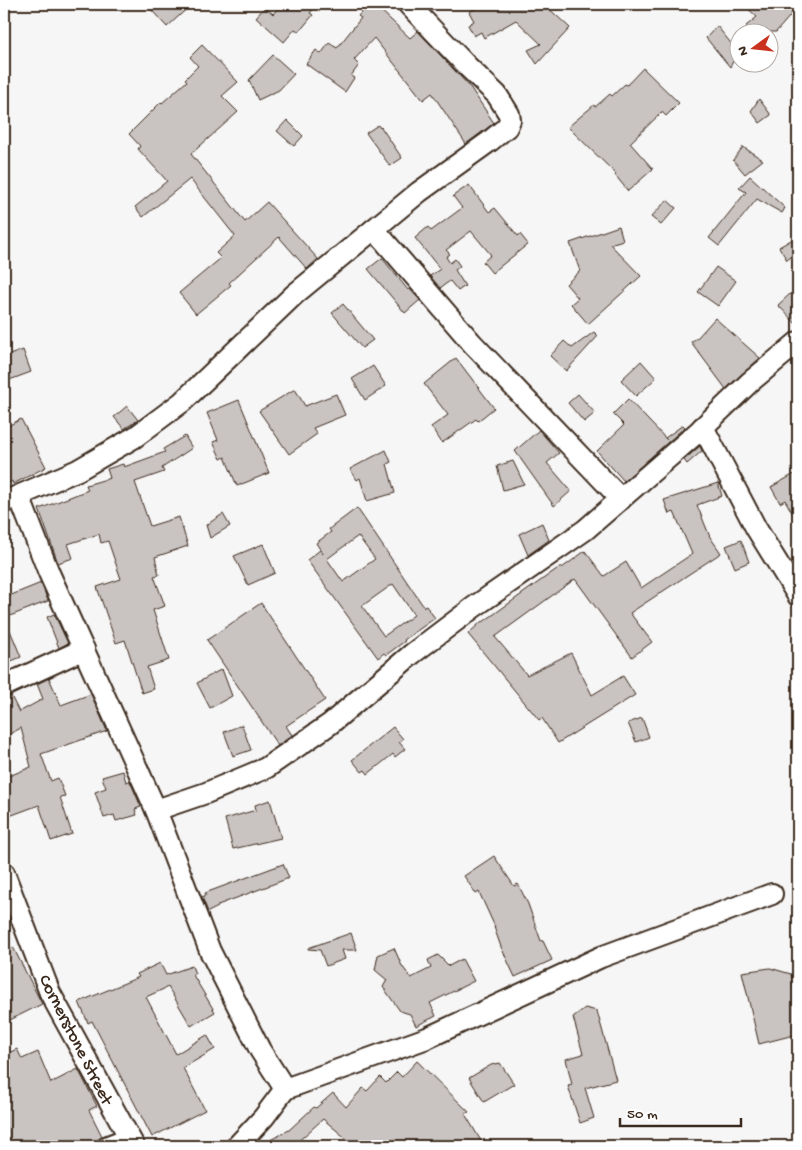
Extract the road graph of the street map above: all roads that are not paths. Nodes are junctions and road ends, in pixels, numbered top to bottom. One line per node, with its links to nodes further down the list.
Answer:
1 (408, 4): 2 (street)
2 (374, 229): 5 (street); 6 (street)
3 (798, 342): 4 (street)
4 (703, 427): 6 (street); 7 (street)
5 (11, 499): 8 (street)
6 (621, 499): 10 (street)
7 (798, 596)
8 (84, 649): 9 (street); 10 (street)
9 (4, 686)
10 (156, 810): 13 (street)
11 (4, 873): 14 (street, Cornerstone Street)
12 (772, 894): 13 (street)
13 (285, 1089): 16 (street)
14 (132, 1142): 15 (street)
15 (108, 1146)
16 (237, 1146)

